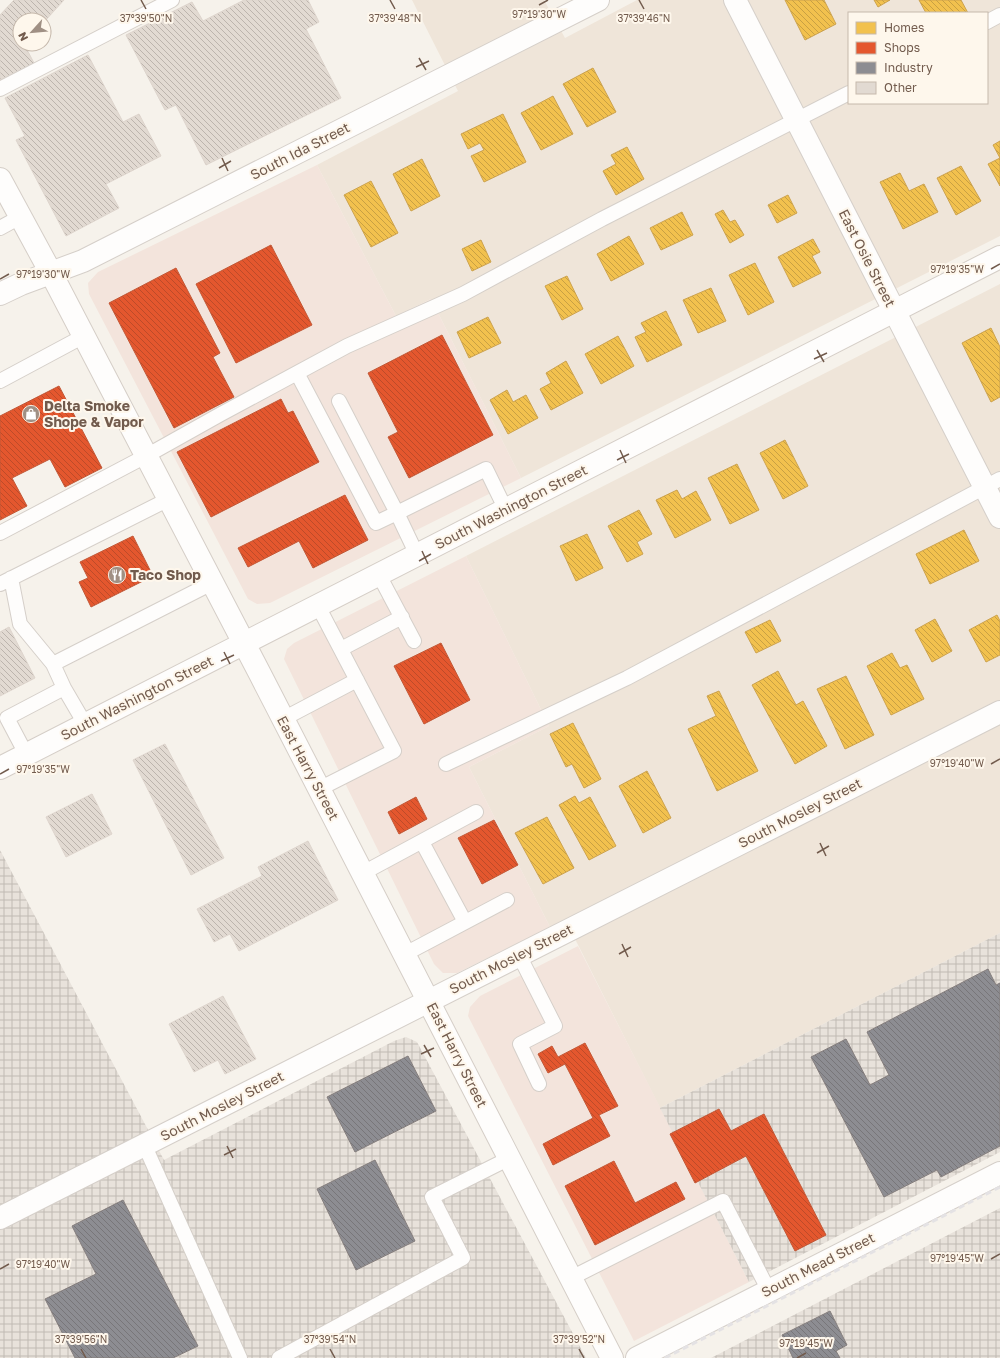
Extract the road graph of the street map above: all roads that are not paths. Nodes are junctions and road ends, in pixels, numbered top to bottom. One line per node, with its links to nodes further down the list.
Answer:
1 (172, 0): 6 (lane)
2 (598, 0): 13 (street, South Ida Street)
3 (735, 0): 8 (street, East Osie Street)
4 (1000, 15): 5 (lane)
5 (988, 21)
6 (0, 89)
7 (848, 94): 8 (lane)
8 (796, 120): 15 (street, East Osie Street); 17 (lane)
9 (0, 179): 10 (street, East Harry Street)
10 (20, 217): 11 (lane); 13 (street, East Harry Street)
11 (0, 228)
12 (1000, 257): 15 (street, South Washington Street)
13 (51, 273): 14 (street, South Ida Street); 16 (street, East Harry Street)
14 (0, 294)
15 (894, 311): 21 (street, East Osie Street); 23 (street, South Washington Street)
16 (84, 336): 18 (lane); 20 (street, East Harry Street)
17 (297, 373): 20 (lane); 24 (lane)
18 (0, 381)
19 (339, 401): 24 (lane)
20 (146, 456): 22 (street, East Harry Street); 26 (lane)
21 (992, 483): 25 (street, East Osie Street); 43 (lane)
22 (168, 499): 29 (lane); 30 (street, East Harry Street)
23 (506, 510): 24 (lane); 27 (street, South Washington Street)
24 (397, 513): 27 (lane)
25 (1000, 517)
26 (0, 533)
27 (417, 555): 28 (street, South Washington Street)
28 (380, 575): 31 (street, South Washington Street); 32 (lane)
29 (6, 581): 36 (lane)
30 (212, 583): 34 (street, East Harry Street); 36 (lane)
31 (318, 606): 34 (street, South Washington Street); 35 (lane)
32 (402, 617): 33 (lane); 35 (lane)
33 (414, 641)
34 (244, 644): 40 (street, East Harry Street); 41 (street, South Washington Street)
35 (340, 649): 37 (lane)
36 (53, 664): 38 (lane)
37 (357, 680): 40 (lane); 45 (lane)
38 (64, 688): 41 (lane); 42 (lane)
39 (1000, 712): 52 (street, South Mosley Street)
40 (283, 719): 45 (street, East Harry Street)
41 (85, 724): 42 (street, South Washington Street)
42 (26, 754): 44 (street, South Washington Street)
43 (446, 764)
44 (0, 768)
45 (320, 789): 48 (street, East Harry Street)
46 (476, 812): 47 (lane)
47 (422, 842): 48 (lane); 50 (lane)
48 (363, 873): 51 (street, East Harry Street)
49 (507, 900): 50 (lane)
50 (465, 922): 51 (lane)
51 (405, 954): 53 (street, East Harry Street)
52 (519, 956): 53 (street, South Mosley Street); 54 (lane)
53 (429, 1001): 55 (street, South Mosley Street); 56 (street, East Harry Street)
54 (539, 1084)
55 (144, 1144): 58 (street, South Mosley Street); 61 (lane)
56 (510, 1158): 59 (street, East Harry Street); 62 (lane)
57 (1000, 1173): 60 (street, South Mead Street)
58 (0, 1218)
59 (571, 1278): 60 (lane); 63 (street, East Harry Street)
60 (769, 1291): 64 (street, South Mead Street)
61 (240, 1358)
62 (279, 1358)
63 (612, 1358)
64 (637, 1358)

